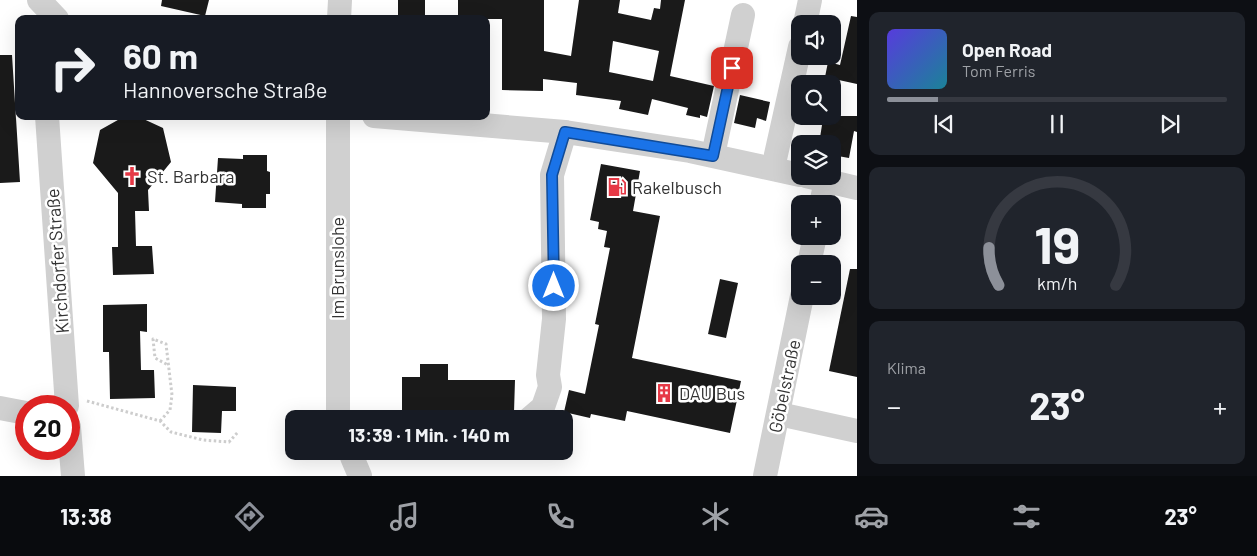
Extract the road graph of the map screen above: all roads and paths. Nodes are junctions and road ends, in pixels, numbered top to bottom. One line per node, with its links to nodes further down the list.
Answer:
1 (340, 0): 3 (street)
2 (810, 0): 5 (street)
3 (339, 15)
4 (744, 15): 11 (street)
5 (807, 15)
6 (796, 65): 12 (street)
7 (47, 120): 18 (street, Kirchdorfer Straße)
8 (338, 120): 21 (street, Im Brunslohe)
9 (422, 120): 10 (street)
10 (565, 132): 11 (street); 22 (street)
11 (713, 156): 12 (street)
12 (773, 168): 13 (street)
13 (791, 173)
14 (818, 187): 15 (street)
15 (857, 188)
16 (800, 305): 24 (street, Göbelstraße)
17 (168, 365): 17 (path); 25 (path)
18 (67, 395)
19 (80, 404): 25 (path)
20 (0, 408): 23 (street)
21 (338, 410)
22 (540, 410)
23 (15, 411)
24 (779, 414): 26 (street); 30 (street, Göbelstraße)
25 (160, 421): 27 (path)
26 (857, 431)
27 (238, 432)
28 (72, 460): 29 (street)
29 (73, 476)
30 (765, 476)

